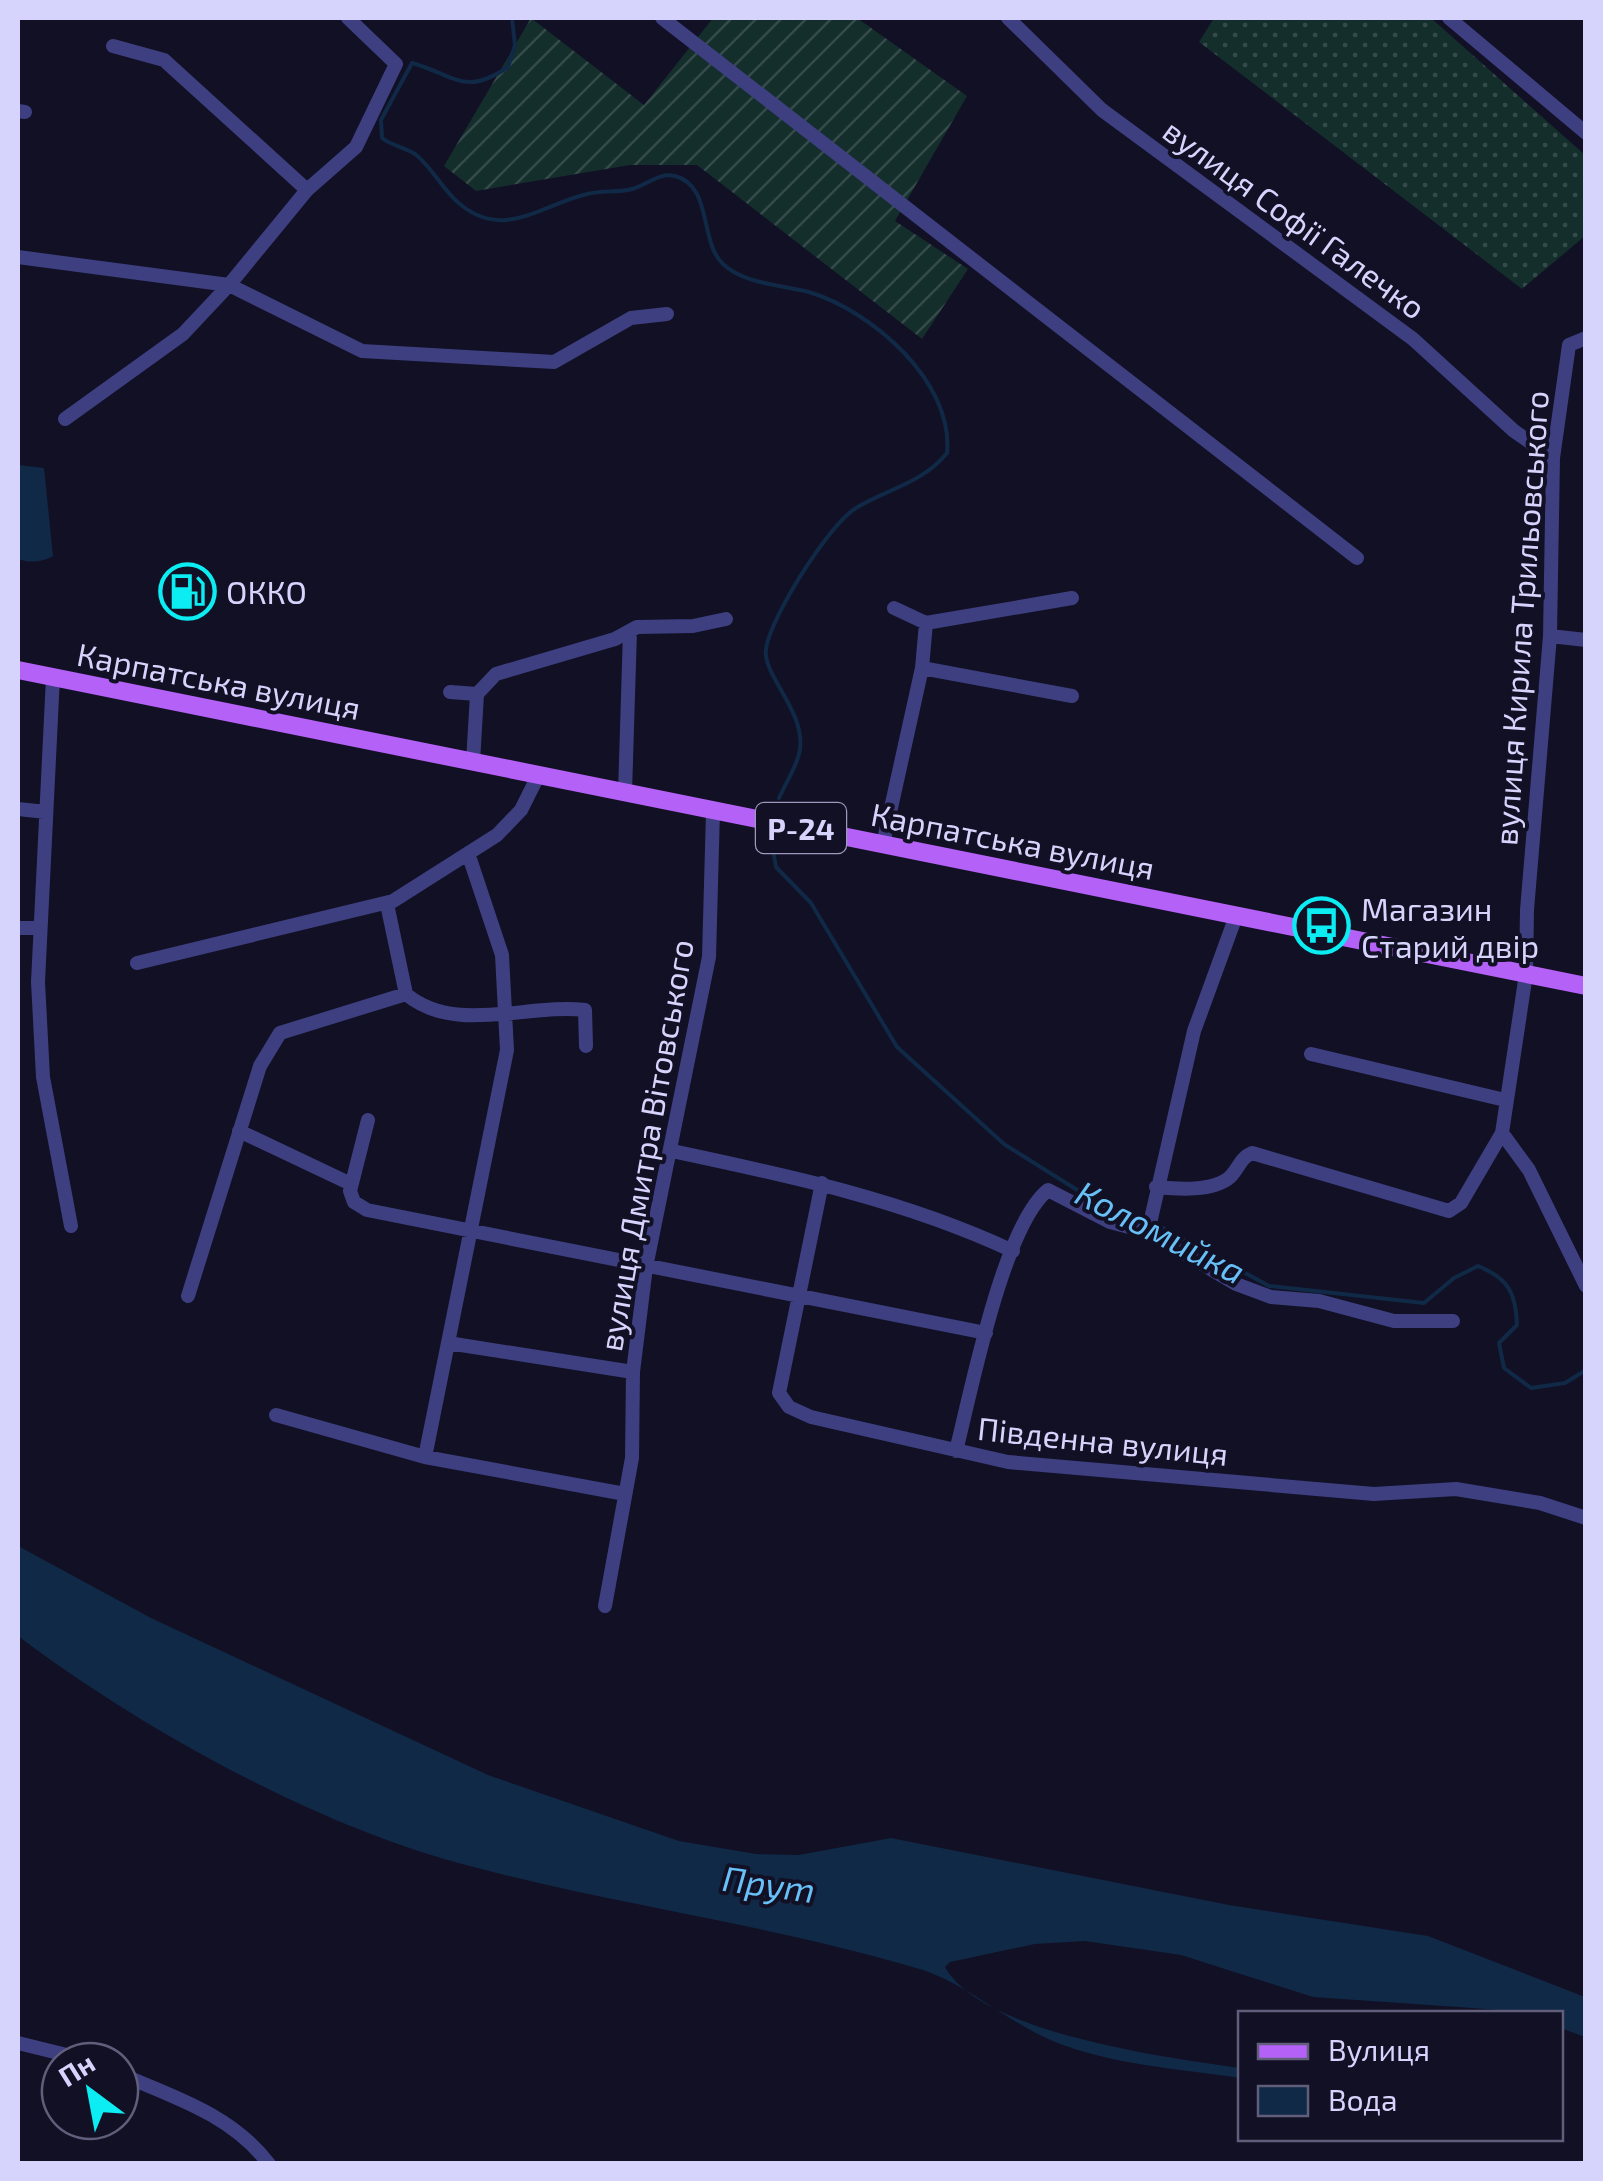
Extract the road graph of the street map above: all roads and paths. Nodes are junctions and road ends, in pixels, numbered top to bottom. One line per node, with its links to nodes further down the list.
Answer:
1 (348, 18): 7 (street)
2 (662, 18): 14 (street)
3 (1008, 18): 13 (street, вулиця Софії Галечко)
4 (1449, 18): 6 (street)
5 (113, 46): 7 (street)
6 (1586, 133)
7 (307, 190): 9 (street)
8 (18, 257): 9 (street)
9 (229, 284): 10 (street); 12 (street)
10 (667, 314)
11 (1586, 338): 13 (street, вулиця Кирила Трильовського)
12 (65, 420)
13 (1553, 458): 20 (street, вулиця Кирила Трильовського)
14 (1357, 558)
15 (1072, 598): 18 (street)
16 (894, 608): 18 (street)
17 (726, 619): 19 (street)
18 (926, 623): 22 (street)
19 (630, 631): 26 (street); 30 (street)
20 (1550, 636): 21 (street); 41 (street, вулиця Кирила Трильовського)
21 (1586, 640)
22 (922, 668): 27 (street); 34 (street)
23 (18, 670): 24 (main road, Карпатська вулиця / Р-24)
24 (54, 677): 28 (main road, Карпатська вулиця / Р-24); 33 (street)
25 (450, 692): 26 (street)
26 (477, 694): 28 (street)
27 (1072, 696)
28 (473, 762): 29 (main road, Карпатська вулиця / Р-24)
29 (538, 776): 30 (main road, Карпатська вулиця / Р-24); 35 (street)
30 (625, 793): 32 (main road, Карпатська вулиця / Р-24)
31 (18, 809): 33 (street)
32 (714, 811): 34 (main road, Карпатська вулиця / Р-24); 51 (street, вулиця Дмитра Вітовського)
33 (46, 812): 39 (street)
34 (883, 844): 37 (main road, Карпатська вулиця / Р-24)
35 (469, 856): 36 (street); 44 (street)
36 (387, 904): 40 (street); 43 (street)
37 (1236, 916): 41 (main road, Карпатська вулиця / Р-24); 54 (street)
38 (18, 928): 39 (street)
39 (39, 928): 55 (street)
40 (137, 963)
41 (1526, 974): 42 (main road, Карпатська вулиця / Р-24); 47 (street, вулиця Кирила Трильовського)
42 (1586, 986)
43 (406, 994): 44 (street); 49 (street)
44 (508, 1014): 45 (street); 57 (street)
45 (586, 1046)
46 (1310, 1054): 47 (street)
47 (1505, 1100): 50 (street, вулиця Кирила Трильовського)
48 (368, 1120): 53 (street)
49 (239, 1132): 53 (street); 61 (street)
50 (1502, 1132): 54 (street); 60 (street)
51 (672, 1151): 52 (street); 59 (street, вулиця Дмитра Вітовського)
52 (822, 1183): 58 (street); 62 (street, Південна вулиця)
53 (351, 1184): 57 (street)
54 (1156, 1186): 56 (street)
55 (71, 1226)
56 (1149, 1226): 58 (street); 63 (street)
57 (471, 1232): 59 (street); 65 (street)
58 (1012, 1251): 64 (street)
59 (646, 1267): 62 (street); 66 (street, вулиця Дмитра Вітовського)
60 (1586, 1286)
61 (188, 1296)
62 (797, 1296): 64 (street); 68 (street, Південна вулиця)
63 (1453, 1321)
64 (986, 1333): 68 (street)
65 (448, 1342): 66 (street); 69 (street)
66 (633, 1372): 70 (street, вулиця Дмитра Вітовського)
67 (276, 1415): 69 (street)
68 (956, 1450): 71 (street, Південна вулиця)
69 (425, 1457): 70 (street)
70 (626, 1494): 72 (street, вулиця Дмитра Вітовського)
71 (1586, 1518)
72 (604, 1606)
73 (140, 2083): 74 (street)
74 (269, 2164)

